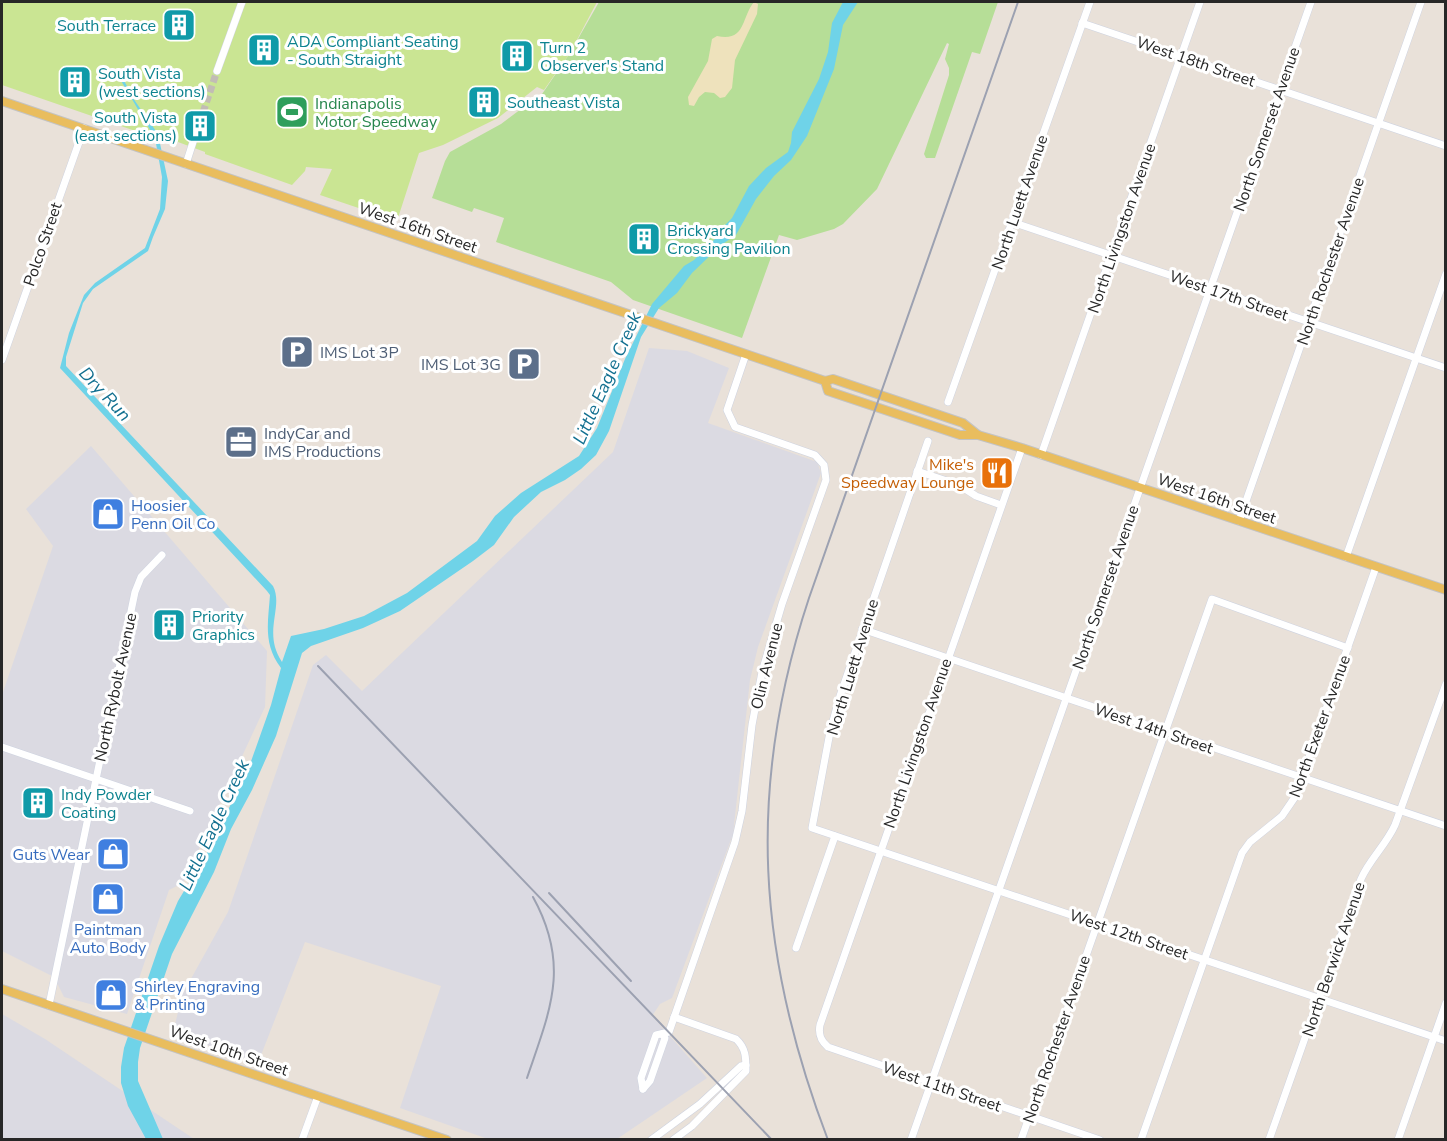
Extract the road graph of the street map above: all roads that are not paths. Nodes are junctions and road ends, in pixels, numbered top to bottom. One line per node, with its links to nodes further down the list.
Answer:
1 (242, 2): 8 (street)
2 (1090, 2): 6 (street, North Luett Avenue)
3 (1200, 2): 7 (street, North Livingston Avenue)
4 (1311, 2): 9 (street, North Somerset Avenue)
5 (1421, 2): 11 (street, North Rochester Avenue)
6 (1082, 23): 7 (street, West 18th Street); 16 (street, North Luett Avenue)
7 (1181, 57): 9 (street, West 18th Street); 17 (street, North Livingston Avenue)
8 (217, 71)
9 (1280, 90): 11 (street, West 18th Street); 19 (street, North Somerset Avenue)
10 (2, 101): 12 (main road, West 16th Street)
11 (1378, 123): 14 (street, West 18th Street); 20 (street, North Rochester Avenue)
12 (84, 129): 15 (main road, West 16th Street); 23 (street, Polco Street)
13 (193, 142): 15 (street)
14 (1446, 146)
15 (186, 164): 21 (main road, West 16th Street)
16 (1012, 222): 17 (street, West 17th Street); 26 (street, North Luett Avenue)
17 (1111, 255): 19 (street, West 17th Street); 30 (street, North Livingston Avenue)
18 (1446, 274): 22 (street)
19 (1210, 289): 20 (street, West 17th Street); 32 (street, North Somerset Avenue)
20 (1309, 322): 22 (street, West 17th Street); 34 (street, North Rochester Avenue)
21 (746, 354): 25 (main road, West 16th Street); 62 (street, Olin Avenue)
22 (1416, 358): 24 (street, West 17th Street); 36 (street)
23 (2, 360)
24 (1446, 368)
25 (825, 381): 27 (main road, West 16th Street); 27 (main road, West 16th Street)
26 (948, 402)
27 (978, 435): 29 (main road, West 16th Street)
28 (928, 441): 31 (street, North Luett Avenue)
29 (1022, 448): 30 (main road, West 16th Street); 33 (street, North Livingston Avenue)
30 (1041, 455): 32 (main road, West 16th Street)
31 (917, 471): 33 (street); 39 (street, North Luett Avenue)
32 (1140, 488): 34 (main road, West 16th Street); 43 (street, North Somerset Avenue)
33 (1001, 505): 41 (street, North Livingston Avenue)
34 (1239, 521): 36 (main road, West 16th Street)
35 (162, 555): 47 (street, North Rybolt Avenue)
36 (1346, 557): 37 (main road, West 16th Street)
37 (1376, 567): 38 (main road, West 16th Street); 40 (street, North Exeter Avenue)
38 (1446, 591)
39 (862, 629): 41 (street, West 14th Street); 51 (street, North Luett Avenue)
40 (1348, 648): 44 (street, North Rochester Avenue); 46 (street, North Exeter Avenue)
41 (947, 658): 43 (street, West 14th Street); 53 (street, North Livingston Avenue)
42 (1446, 684): 49 (street, North Berwick Avenue)
43 (1066, 698): 44 (street, West 14th Street); 54 (street, North Somerset Avenue)
44 (1165, 731): 46 (street, West 14th Street); 55 (street, North Rochester Avenue)
45 (2, 747): 47 (street)
46 (1302, 778): 49 (street, West 14th Street); 57 (street, North Exeter Avenue)
47 (96, 779): 48 (street); 61 (street, North Rybolt Avenue)
48 (190, 811)
49 (1401, 811): 50 (street, West 14th Street); 59 (street, North Berwick Avenue)
50 (1446, 826)
51 (812, 828): 52 (street, West 12th Street)
52 (835, 836): 53 (street, West 12th Street); 56 (street)
53 (880, 850): 54 (street, West 12th Street); 65 (street, North Livingston Avenue)
54 (998, 890): 55 (street, West 12th Street); 68 (street, North Somerset Avenue)
55 (1097, 924): 57 (street, West 12th Street); 70 (street, North Rochester Avenue)
56 (796, 948)
57 (1204, 960): 59 (street, West 12th Street); 78 (street, North Exeter Avenue)
58 (2, 989): 61 (main road, West 10th Street)
59 (1319, 998): 64 (street, West 12th Street); 79 (street, North Berwick Avenue)
60 (1446, 1003): 64 (street)
61 (49, 1005): 69 (main road, West 10th Street)
62 (674, 1017): 63 (street, Olin Avenue); 67 (street)
63 (662, 1034): 63 (street, Olin Avenue)
64 (1433, 1037): 66 (street, West 12th Street); 80 (street)
65 (821, 1040): 68 (street, West 11th Street)
66 (1446, 1041)
67 (746, 1065): 73 (street); 74 (street)
68 (931, 1082): 70 (street, West 11th Street); 75 (street, North Somerset Avenue)
69 (318, 1096): 71 (street); 72 (main road, West 10th Street)
70 (1029, 1115): 76 (street, North Rochester Avenue); 77 (street, West 11th Street)
71 (302, 1140)
72 (447, 1140)
73 (651, 1140)
74 (673, 1140)
75 (911, 1140)
76 (1021, 1140)
77 (1100, 1140)
78 (1141, 1140)
79 (1269, 1140)
80 (1398, 1140)

